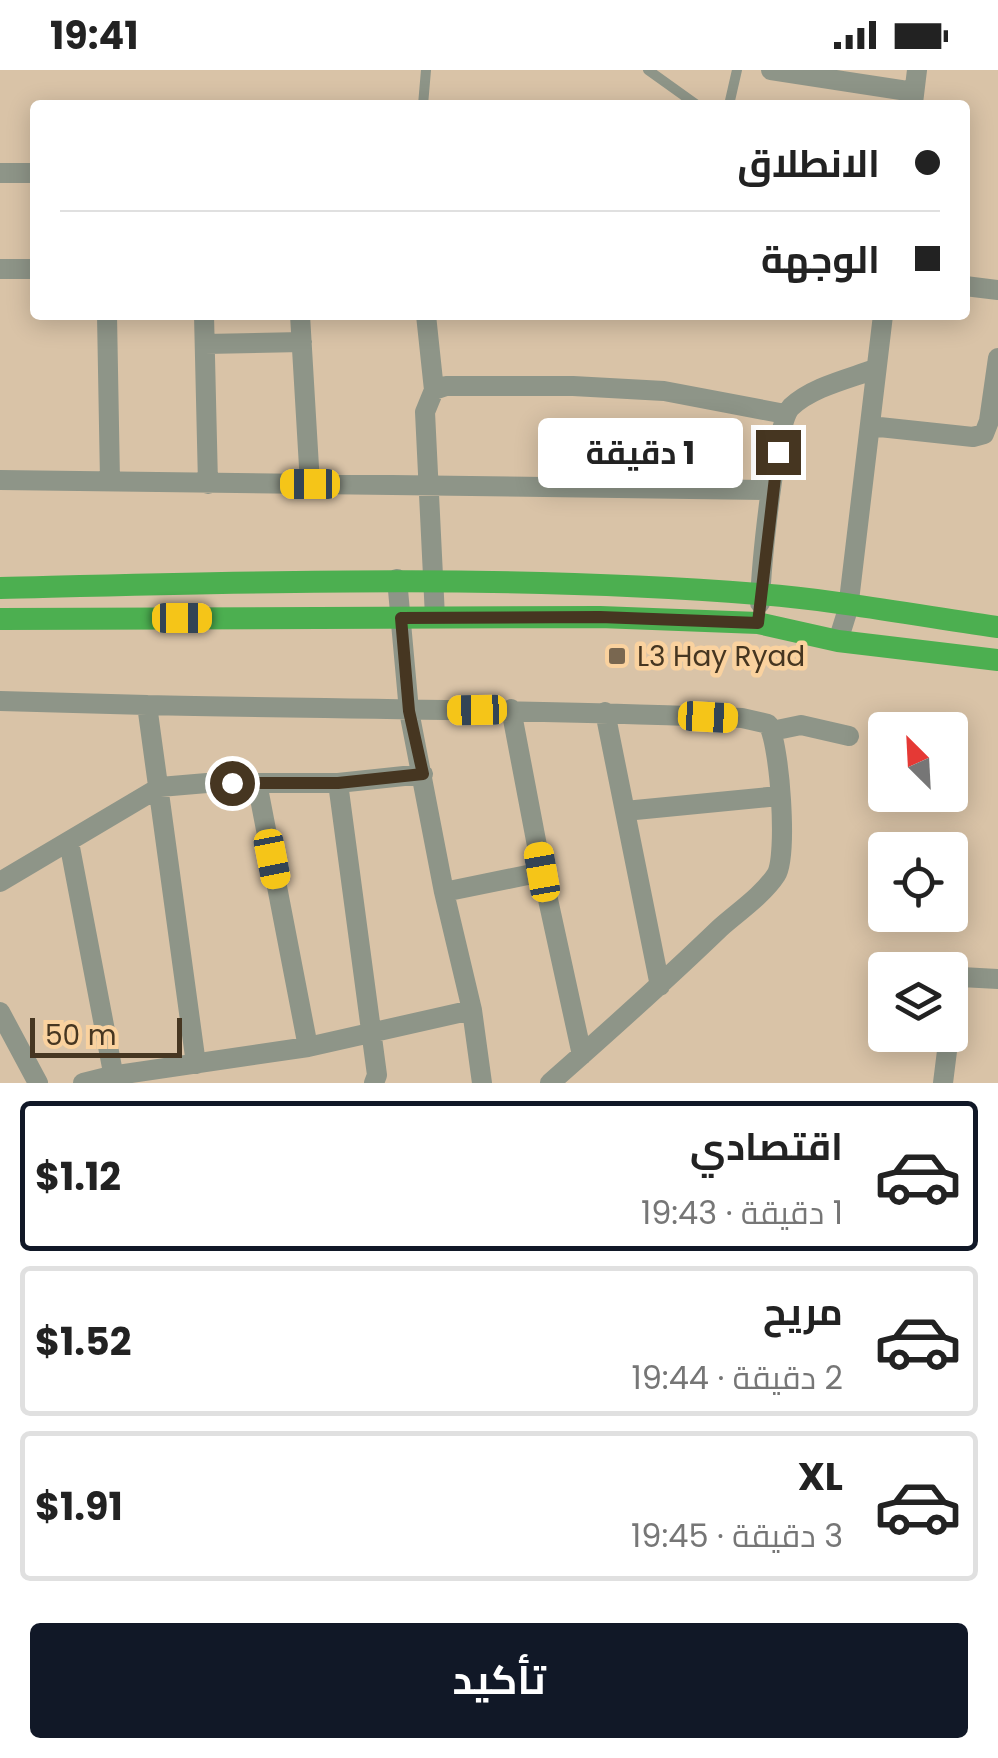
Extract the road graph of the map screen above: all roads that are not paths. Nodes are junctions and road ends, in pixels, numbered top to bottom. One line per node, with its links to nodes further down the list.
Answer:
1 (426, 70): 6 (lane)
2 (648, 70): 7 (lane)
3 (737, 70): 8 (lane)
4 (770, 70): 5 (street)
5 (915, 89)
6 (423, 100)
7 (690, 100)
8 (731, 100)
9 (0, 173): 10 (street)
10 (30, 173)
11 (0, 269): 12 (street)
12 (30, 269)
13 (970, 287): 14 (street)
14 (998, 290)
15 (107, 320): 28 (street)
16 (204, 320): 21 (street)
17 (300, 320): 20 (street)
18 (427, 320): 24 (street)
19 (882, 320): 23 (street)
20 (302, 342): 21 (street); 30 (street)
21 (205, 344): 29 (street)
22 (998, 358): 26 (street)
23 (875, 369): 25 (street); 26 (street)
24 (434, 390): 25 (street); 31 (street)
25 (786, 414): 32 (street)
26 (870, 426): 37 (street)
27 (0, 480): 28 (street)
28 (110, 481): 29 (street)
29 (208, 484): 30 (street)
30 (310, 484): 31 (street)
31 (427, 488): 32 (street); 34 (street)
32 (771, 490): 36 (street)
33 (397, 579): 34 (main road); 35 (main road); 38 (street)
34 (434, 579): 36 (main road); 39 (street)
35 (0, 588)
36 (760, 594): 37 (main road); 41 (street)
37 (848, 608): 42 (main road); 43 (street)
38 (401, 618): 39 (main road); 40 (main road); 48 (street)
39 (435, 618): 41 (main road)
40 (0, 619)
41 (758, 623): 43 (main road)
42 (998, 627)
43 (838, 641): 44 (main road)
44 (998, 660)
45 (0, 701): 46 (street)
46 (148, 705): 48 (street); 55 (street)
47 (511, 709): 48 (street); 49 (street); 59 (street)
48 (409, 711): 52 (street)
49 (605, 712): 50 (street); 57 (street)
50 (772, 730): 51 (street); 56 (street)
51 (849, 736)
52 (423, 774): 53 (street); 61 (street)
53 (338, 783): 54 (street); 67 (street)
54 (257, 784): 55 (street); 68 (street)
55 (160, 787): 58 (street); 71 (street)
56 (778, 796): 57 (street); 64 (street)
57 (625, 810): 64 (street)
58 (69, 842): 60 (street); 72 (street)
59 (542, 872): 61 (street); 70 (street)
60 (0, 882)
61 (444, 892): 65 (street)
62 (968, 978): 63 (street)
63 (998, 980)
64 (660, 986): 70 (street)
65 (472, 1010): 67 (street); 76 (street)
66 (0, 1012): 73 (street)
67 (369, 1031): 68 (street); 75 (street)
68 (308, 1047): 71 (street)
69 (948, 1052): 78 (street)
70 (582, 1055): 77 (street)
71 (196, 1064): 72 (street)
72 (113, 1079): 74 (street)
73 (38, 1083)
74 (83, 1083)
75 (374, 1083)
76 (482, 1083)
77 (550, 1083)
78 (944, 1083)

